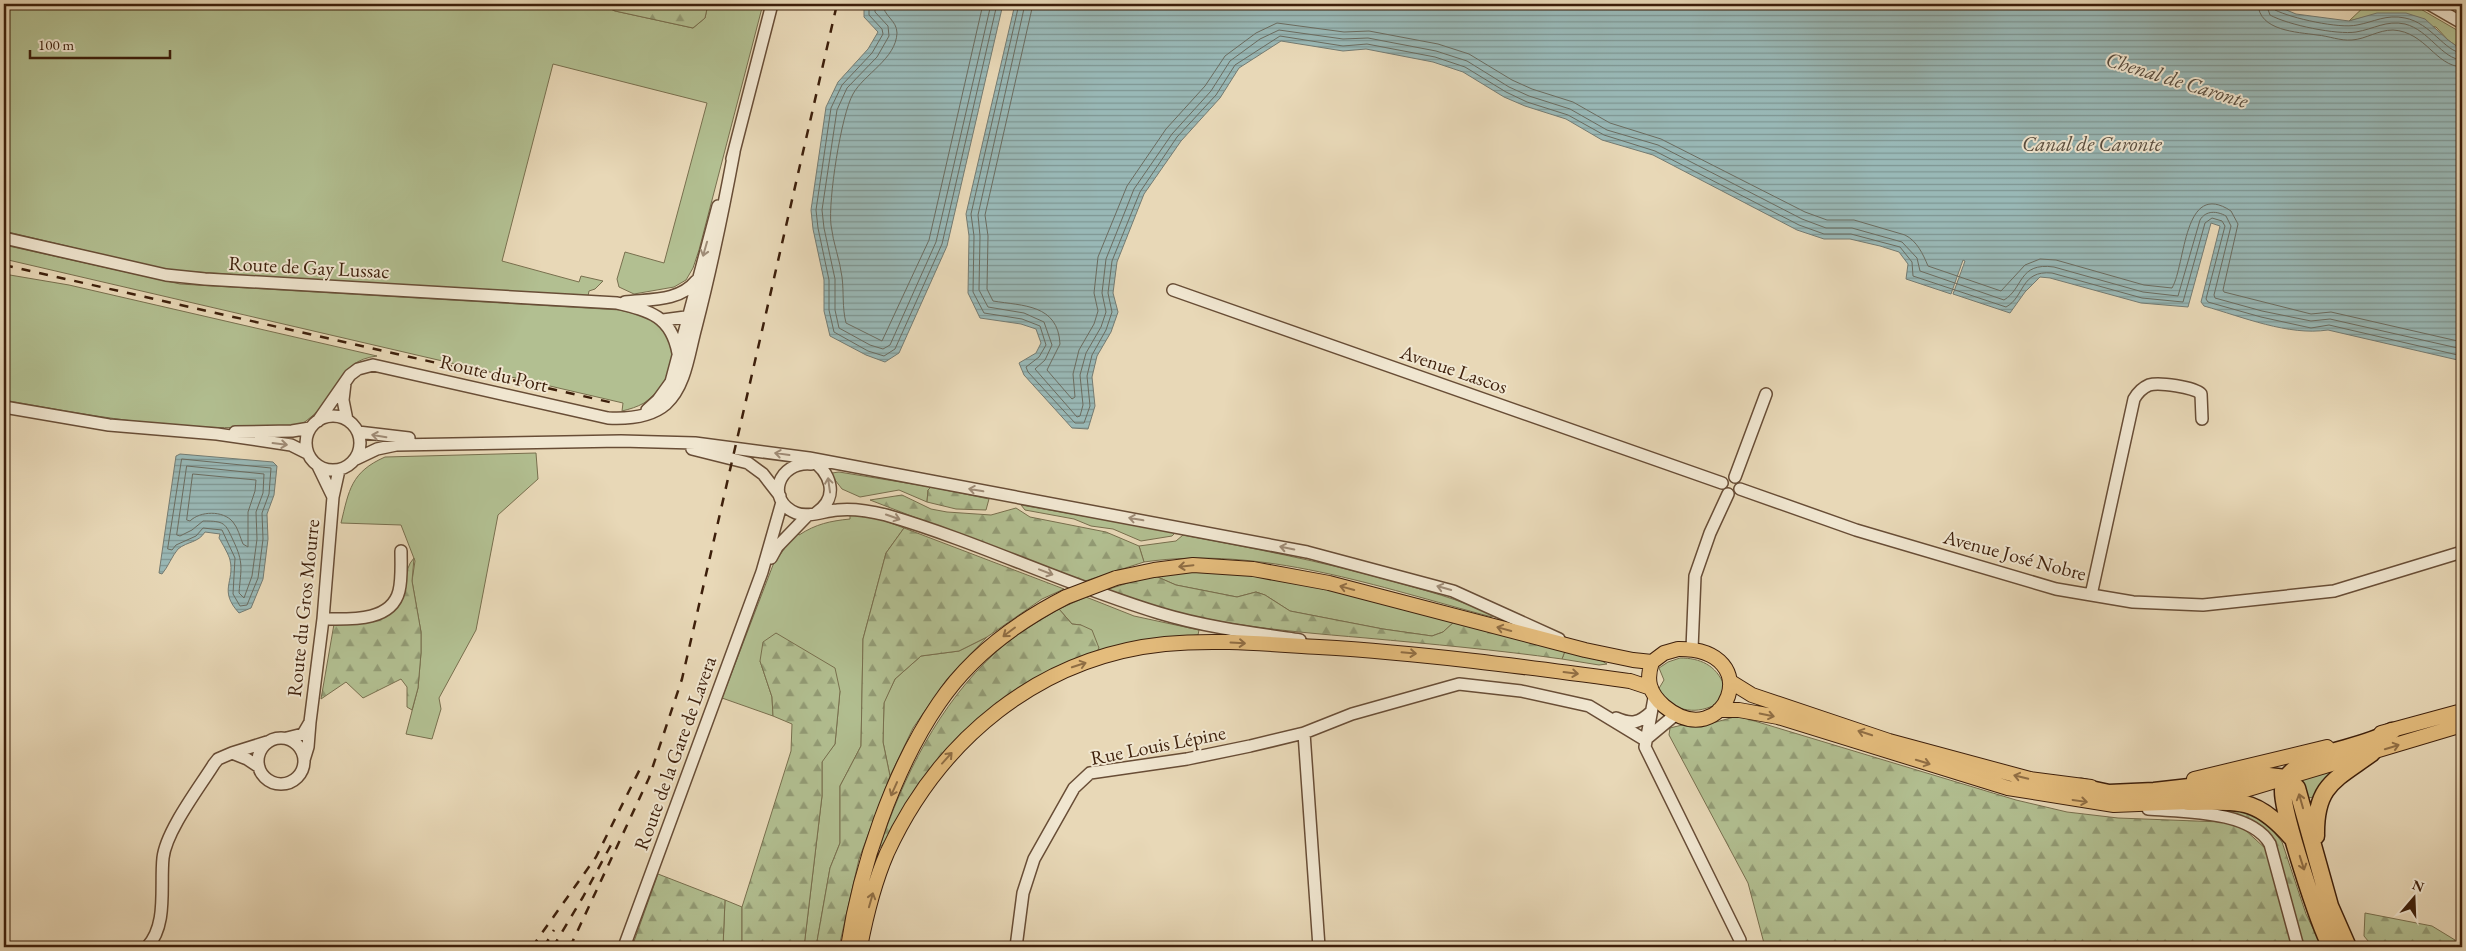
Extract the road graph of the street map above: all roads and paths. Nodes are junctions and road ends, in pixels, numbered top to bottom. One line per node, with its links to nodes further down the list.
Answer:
1 (772, 4): 4 (street, Route du Port)
2 (2429, 4): 3 (street)
3 (2462, 23)
4 (734, 152): 6 (street, Route du Port, one-way to 6); 10 (street, Route du Port)
5 (4, 238): 9 (street, Route de Gay Lussac)
6 (697, 280): 8 (street, Route de Gay Lussac); 10 (street, Route du Port)
7 (1173, 290): 30 (street, Avenue Lascos)
8 (668, 298): 9 (street, Route de Gay Lussac); 10 (street, Route de Gay Lussac)
9 (617, 303): 11 (street, Route de Gay Lussac)
10 (692, 313): 11 (street); 12 (street, Route du Port); 16 (street, Route du Port)
11 (663, 320): 12 (street)
12 (678, 353): 16 (street, Route du Port)
13 (345, 381): 16 (street, Route du Port); 18 (street); 19 (street, Route du Port)
14 (1766, 394): 29 (street)
15 (4, 407): 21 (street)
16 (639, 416)
17 (2202, 419): 39 (street)
18 (347, 420): 19 (street); 20 (street)
19 (314, 424): 21 (street); 24 (street)
20 (358, 432): 23 (street, one-way to 20); 25 (street)
21 (217, 434): 24 (street, one-way to 24)
22 (664, 442): 23 (street); 26 (street, one-way to 22); 34 (street)
23 (463, 443): 25 (street)
24 (307, 453): 27 (street)
25 (356, 459): 28 (street)
26 (813, 461): 34 (street); 35 (street, one-way to 26); 43 (street, one-way to 26)
27 (318, 466): 28 (street); 33 (street, Route du Gros Mourre)
28 (339, 470): 33 (street, Route du Gros Mourre)
29 (1735, 476): 30 (street); 31 (street)
30 (1722, 483): 32 (street)
31 (1740, 489): 32 (street); 39 (street, Avenue José Nobre)
32 (1728, 494): 42 (street)
33 (333, 497): 40 (street, Route du Gros Mourre)
34 (781, 499): 35 (street); 38 (street, Route de la Gare de Lavera)
35 (811, 514): 38 (street, Route de la Gare de Lavera); 41 (street, one-way to 41)
36 (401, 552): 40 (street)
37 (2462, 552): 39 (street, Avenue José Nobre)
38 (762, 572): 70 (street, Route de la Gare de Lavera)
39 (2090, 595)
40 (323, 619): 52 (street, Route du Gros Mourre)
41 (1361, 649): 46 (main road, one-way to 46); 72 (main road, one-way to 41)
42 (1692, 649): 44 (main road); 45 (main road)
43 (1585, 650): 44 (main road); 71 (main road, one-way to 71, bridge)
44 (1652, 662): 46 (main road)
45 (1731, 682): 48 (main road); 64 (main road, one-way to 45)
46 (1652, 693): 50 (street); 51 (main road)
47 (1590, 706): 50 (street); 55 (street, Rue Louis Lépine); 58 (street)
48 (1719, 710): 51 (main road); 66 (main road, one-way to 66)
49 (2462, 711): 54 (main road)
50 (1651, 712): 58 (street)
51 (1675, 715): 58 (street)
52 (310, 722): 56 (street, Route du Gros Mourre); 61 (street, Route du Gros Mourre)
53 (2462, 726): 60 (main road, one-way to 53)
54 (2392, 731): 63 (highway); 64 (main road)
55 (1304, 733): 73 (street, Rue Louis Lépine); 74 (street)
56 (287, 738): 57 (street, Route du Gros Mourre); 61 (street)
57 (267, 742): 59 (street, Route du Gros Mourre); 62 (street)
58 (1645, 743): 75 (street)
59 (232, 753): 62 (street, Route du Gros Mourre); 69 (street, Route du Gros Mourre)
60 (2372, 753): 63 (main road); 68 (highway)
61 (304, 760): 62 (street, Route du Gros Mourre)
62 (259, 767)
63 (2286, 778): 64 (highway); 65 (main road); 67 (highway); 68 (highway, one-way to 63)
64 (2081, 787)
65 (2188, 802): 66 (main road); 67 (highway)
66 (2114, 806): 76 (street)
67 (2295, 841): 77 (highway, one-way to 77)
68 (2316, 853): 78 (highway)
69 (147, 947)
70 (624, 947)
71 (848, 947)
72 (860, 947)
73 (1016, 947)
74 (1319, 947)
75 (1740, 947)
76 (2298, 947)
77 (2331, 947)
78 (2348, 947)

